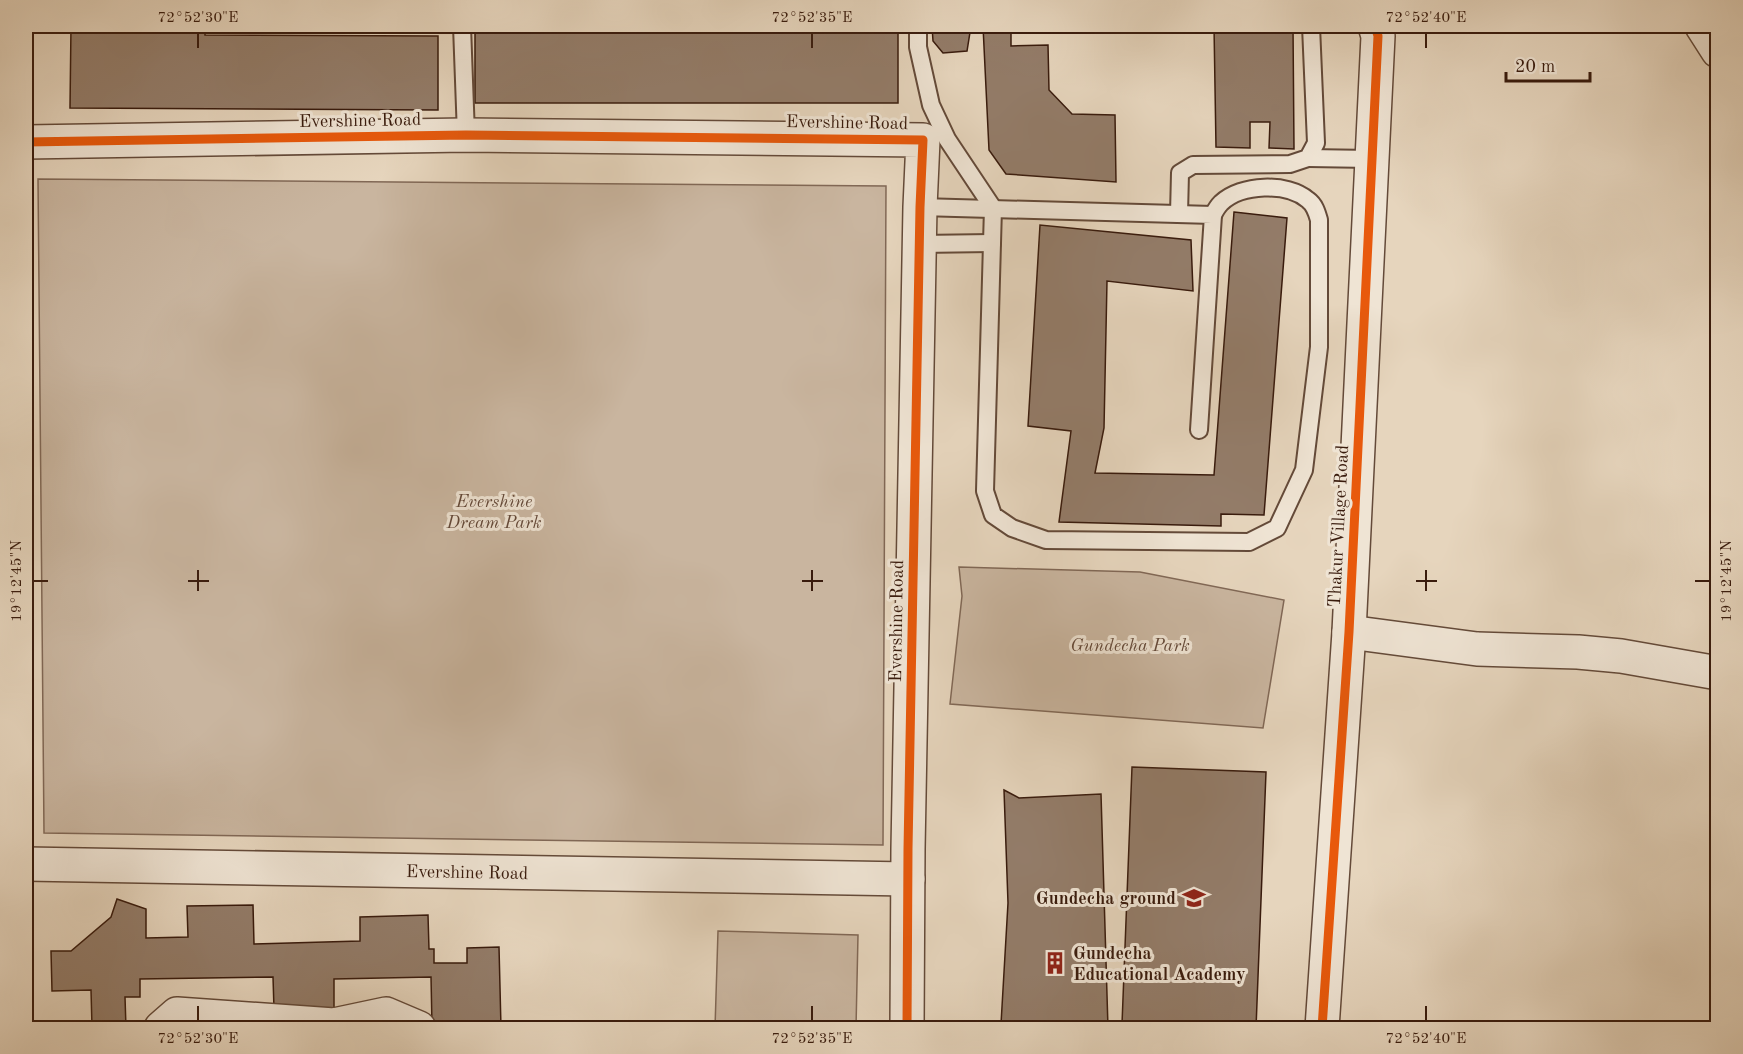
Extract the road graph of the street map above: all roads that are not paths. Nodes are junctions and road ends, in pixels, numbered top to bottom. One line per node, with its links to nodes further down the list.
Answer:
1 (462, 26): 7 (lane)
2 (918, 26): 12 (lane)
3 (1311, 26): 9 (lane)
4 (1375, 26): 10 (street, Thakur Village Road)
5 (1702, 26): 6 (street)
6 (1718, 51)
7 (466, 135): 8 (street, Evershine Road); 11 (street, Evershine Road)
8 (26, 142)
9 (1308, 158): 10 (lane); 13 (lane)
10 (1372, 159): 18 (street, Thakur Village Road)
11 (920, 207): 12 (lane); 16 (street, Evershine Road)
12 (993, 208): 13 (lane); 15 (lane)
13 (1179, 214): 14 (lane)
14 (1213, 215): 15 (lane); 17 (lane)
15 (992, 243): 16 (lane)
16 (919, 244): 21 (street, Evershine Road)
17 (1199, 430)
18 (1349, 632): 19 (street); 26 (street, Thakur Village Road)
19 (1718, 673)
20 (26, 864): 21 (street, Evershine Road)
21 (908, 879): 25 (street, Evershine Road)
22 (334, 1027): 23 (street); 24 (street)
23 (161, 1029)
24 (419, 1029)
25 (907, 1029)
26 (1322, 1029)

